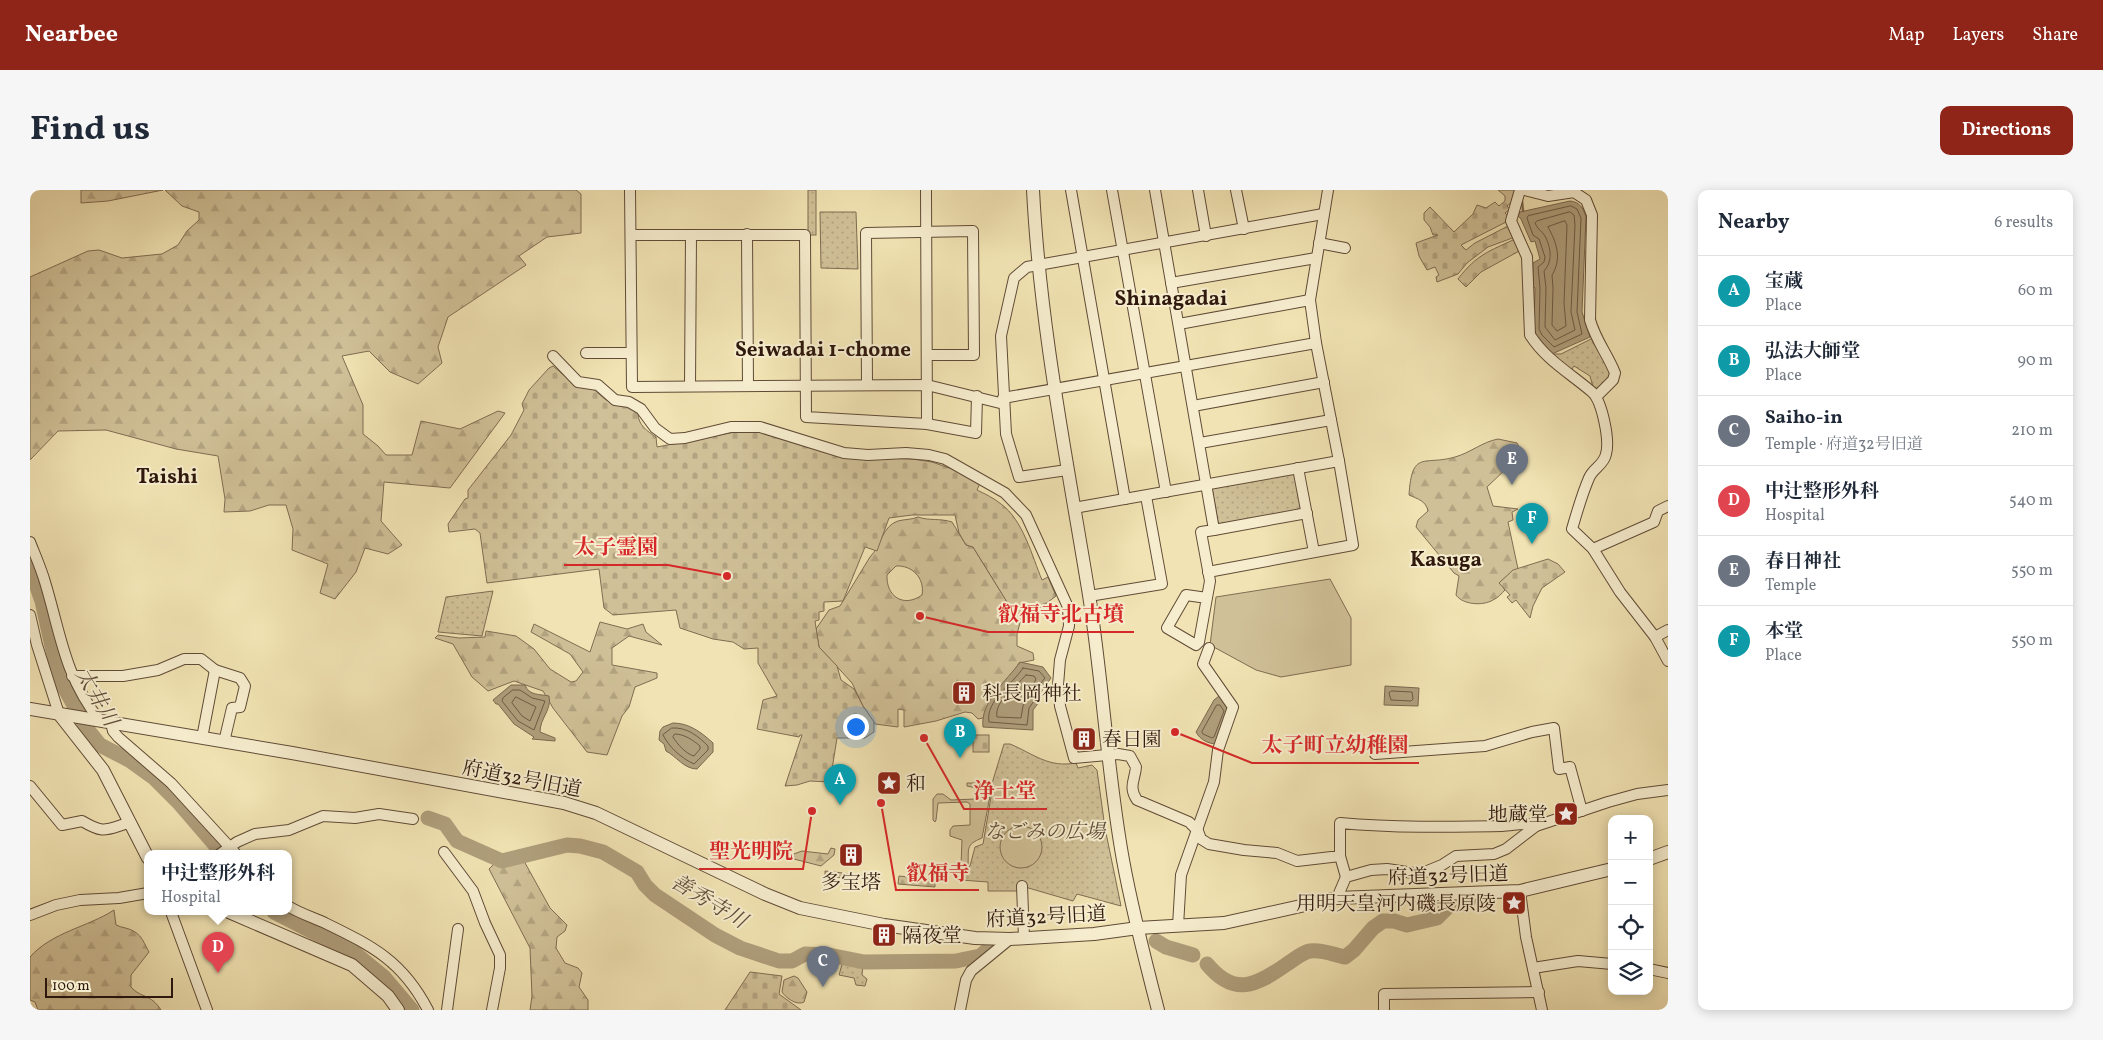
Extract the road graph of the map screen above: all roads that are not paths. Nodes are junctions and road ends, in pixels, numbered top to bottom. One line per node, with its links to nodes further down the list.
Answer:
1 (630, 190): 15 (street)
2 (926, 190): 14 (street)
3 (1033, 190): 25 (street)
4 (1070, 190): 23 (street)
5 (1112, 190): 22 (street)
6 (1155, 190): 19 (street)
7 (1198, 190): 18 (street)
8 (1236, 190): 13 (street)
9 (1328, 190): 12 (street)
10 (1520, 190): 46 (street)
11 (1525, 190): 46 (street)
12 (1323, 214): 13 (street); 20 (street)
13 (1244, 229): 18 (street)
14 (926, 232): 32 (street); 32 (street); 38 (street)
15 (631, 234): 16 (street); 31 (street)
16 (691, 234): 17 (street); 42 (street)
17 (747, 234): 39 (street); 40 (street)
18 (1206, 236): 19 (street)
19 (1164, 243): 22 (street); 26 (street)
20 (1319, 243): 21 (street); 24 (street)
21 (1345, 248)
22 (1122, 251): 23 (street); 35 (street)
23 (1081, 258): 25 (street); 36 (street)
24 (1316, 258): 26 (street); 27 (street)
25 (1038, 266): 44 (street); 47 (street)
26 (1171, 283): 28 (street)
27 (1310, 300): 28 (street); 29 (street)
28 (1178, 324): 34 (street)
29 (1316, 343): 34 (street); 37 (street)
30 (586, 352): 31 (street)
31 (631, 353): 43 (street)
32 (927, 355): 41 (street)
33 (554, 356): 48 (street)
34 (1186, 366): 35 (street); 49 (street)
35 (1144, 374): 36 (street); 57 (street)
36 (1103, 381): 44 (street); 59 (street)
37 (1324, 382): 49 (street); 50 (street)
38 (867, 384): 40 (street); 41 (street)
39 (748, 385): 40 (street); 42 (street)
40 (806, 385): 51 (street)
41 (927, 385): 45 (street); 51 (street)
42 (690, 386): 43 (street)
43 (632, 387): 48 (street)
44 (1053, 390): 47 (street); 55 (street)
45 (976, 396): 47 (street); 51 (street)
46 (1597, 396): 65 (street)
47 (1004, 401): 55 (street)
48 (629, 402): 82 (street)
49 (1193, 406): 52 (street)
50 (1331, 420): 52 (street); 53 (street)
51 (927, 424)
52 (1200, 443): 56 (street)
53 (1339, 461): 54 (street); 66 (street)
54 (1298, 468): 56 (street); 62 (street)
55 (1067, 470): 61 (street)
56 (1207, 485): 57 (street); 63 (street)
57 (1166, 492): 58 (street)
58 (1146, 496): 59 (street); 68 (street)
59 (1125, 499): 61 (street)
60 (1668, 506): 65 (street)
61 (1074, 508): 68 (street)
62 (1307, 513): 63 (street); 66 (street)
63 (1214, 530): 67 (street)
64 (30, 542): 76 (street)
65 (1593, 549): 72 (street)
66 (1314, 552): 67 (street)
67 (1208, 572): 69 (street)
68 (1089, 596): 82 (street)
69 (1207, 598): 69 (street)
70 (30, 615): 78 (street)
71 (1668, 630): 72 (street)
72 (1655, 637): 74 (street)
73 (1209, 648): 90 (street)
74 (1668, 661)
75 (215, 670): 76 (street); 80 (street); 81 (street)
76 (72, 676): 79 (street)
77 (30, 709): 78 (street, 府道32号旧道)
78 (63, 715): 79 (street, 府道32号旧道); 88 (street)
79 (102, 721): 80 (street, 府道32号旧道); 91 (street)
80 (202, 738): 81 (street, 府道32号旧道)
81 (224, 742): 112 (street, 府道32号旧道)
82 (1108, 754): 90 (street); 109 (street)
83 (1375, 754): 86 (street)
84 (30, 786): 88 (street)
85 (1668, 790): 86 (street)
86 (1582, 811): 89 (street)
87 (413, 819): 92 (street)
88 (128, 823): 93 (street)
89 (1536, 826): 96 (street); 99 (street)
90 (1198, 831): 96 (street); 108 (street)
91 (227, 850)
92 (230, 850)
93 (144, 851)
94 (444, 852): 122 (street)
95 (1668, 852): 97 (street)
96 (1340, 856): 99 (street)
97 (1653, 858)
98 (1608, 869): 101 (street, 府道32号旧道)
99 (1346, 878): 103 (street)
100 (1022, 886): 111 (street)
101 (1520, 891): 103 (street, 府道32号旧道); 114 (street)
102 (144, 894): 105 (street)
103 (1338, 898): 108 (street, 府道32号旧道)
104 (292, 908): 120 (street)
105 (30, 915)
106 (172, 915): 118 (street)
107 (236, 915): 119 (street)
108 (1178, 926): 109 (street, 府道32号旧道)
109 (1138, 928): 111 (street, 府道32号旧道); 124 (street)
110 (458, 929): 121 (street)
111 (1024, 938): 112 (street, 府道32号旧道)
112 (1010, 939): 123 (street)
113 (1608, 964): 114 (street)
114 (1533, 968): 117 (street)
115 (1653, 970): 116 (street)
116 (1668, 973)
117 (1539, 992): 125 (street); 126 (street)
118 (207, 1010)
119 (398, 1010)
120 (428, 1010)
121 (447, 1010)
122 (492, 1010)
123 (960, 1010)
124 (1158, 1010)
125 (1384, 1010)
126 (1542, 1010)

